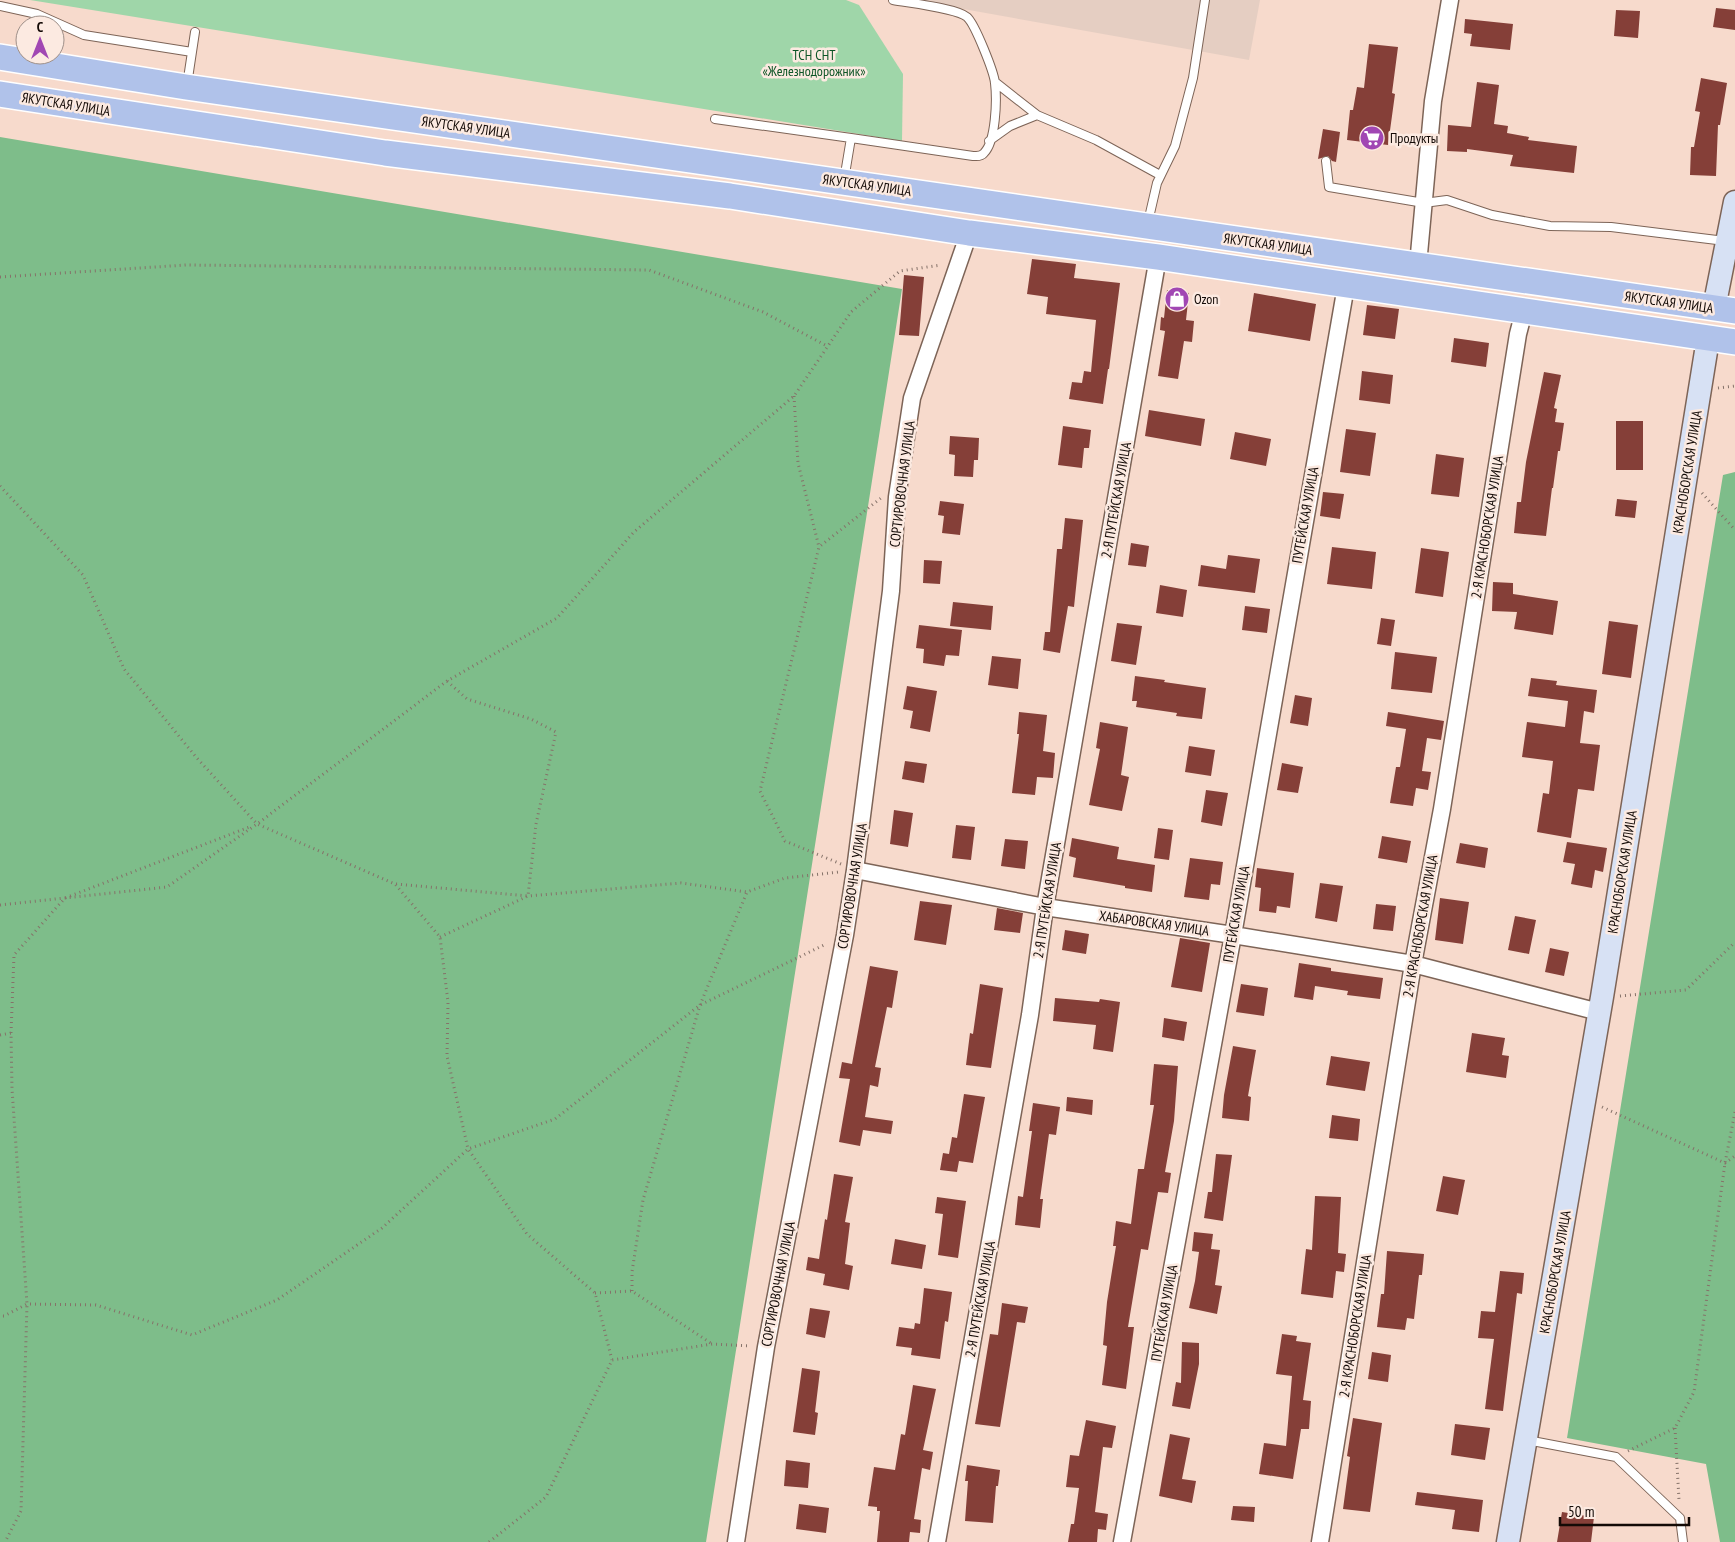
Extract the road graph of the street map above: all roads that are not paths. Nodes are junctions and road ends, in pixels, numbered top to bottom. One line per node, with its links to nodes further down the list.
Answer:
1 (893, 0): 8 (lane)
2 (1206, 0): 16 (lane)
3 (1450, 0): 18 (street)
4 (0, 6): 6 (lane)
5 (195, 32): 6 (lane)
6 (192, 52): 9 (lane)
7 (0, 57): 9 (main road, ЯКУТСКАЯ УЛИЦА)
8 (995, 82): 11 (lane); 14 (lane)
9 (186, 87): 17 (main road, ЯКУТСКАЯ УЛИЦА)
10 (0, 94): 21 (main road, ЯКУТСКАЯ УЛИЦА)
11 (1037, 114): 14 (lane); 16 (lane)
12 (715, 118): 13 (lane)
13 (851, 138): 14 (lane); 17 (lane)
14 (989, 141)
15 (1326, 160): 18 (lane)
16 (1160, 175): 20 (lane)
17 (844, 182): 20 (main road, ЯКУТСКАЯ УЛИЦА)
18 (1424, 203): 19 (lane); 23 (street)
19 (1732, 222): 25 (street, КРАСНОБОРСКАЯ УЛИЦА)
20 (1147, 226): 23 (main road, ЯКУТСКАЯ УЛИЦА)
21 (966, 241): 22 (main road, ЯКУТСКАЯ УЛИЦА); 29 (street, СОРТИРОВОЧНАЯ УЛИЦА)
22 (1158, 258): 24 (main road, ЯКУТСКАЯ УЛИЦА); 30 (street, 2-Я ПУТЕЙСКАЯ УЛИЦА)
23 (1418, 266): 25 (main road, ЯКУТСКАЯ УЛИЦА)
24 (1346, 286): 26 (main road, ЯКУТСКАЯ УЛИЦА); 31 (street, ПУТЕЙСКАЯ УЛИЦА)
25 (1724, 310): 27 (main road, КРАСНОБОРСКАЯ УЛИЦА)
26 (1524, 312): 27 (main road, ЯКУТСКАЯ УЛИЦА); 32 (street, 2-Я КРАСНОБОРСКАЯ УЛИЦА)
27 (1708, 339): 28 (main road, ЯКУТСКАЯ УЛИЦА); 33 (street, КРАСНОБОРСКАЯ УЛИЦА)
28 (1735, 342)
29 (855, 870): 30 (street, ХАБАРОВСКАЯ УЛИЦА); 35 (street, СОРТИРОВОЧНАЯ УЛИЦА)
30 (1045, 907): 31 (street, ХАБАРОВСКАЯ УЛИЦА); 36 (street, 2-Я ПУТЕЙСКАЯ УЛИЦА)
31 (1233, 935): 32 (street, ХАБАРОВСКАЯ УЛИЦА); 37 (street, ПУТЕЙСКАЯ УЛИЦА)
32 (1412, 964): 33 (street, ХАБАРОВСКАЯ УЛИЦА); 38 (street, 2-Я КРАСНОБОРСКАЯ УЛИЦА)
33 (1600, 1004): 34 (street, КРАСНОБОРСКАЯ УЛИЦА)
34 (1526, 1440): 39 (street, КРАСНОБОРСКАЯ УЛИЦА); 40 (lane)
35 (736, 1542)
36 (937, 1542)
37 (1122, 1542)
38 (1320, 1542)
39 (1508, 1542)
40 (1683, 1542)

